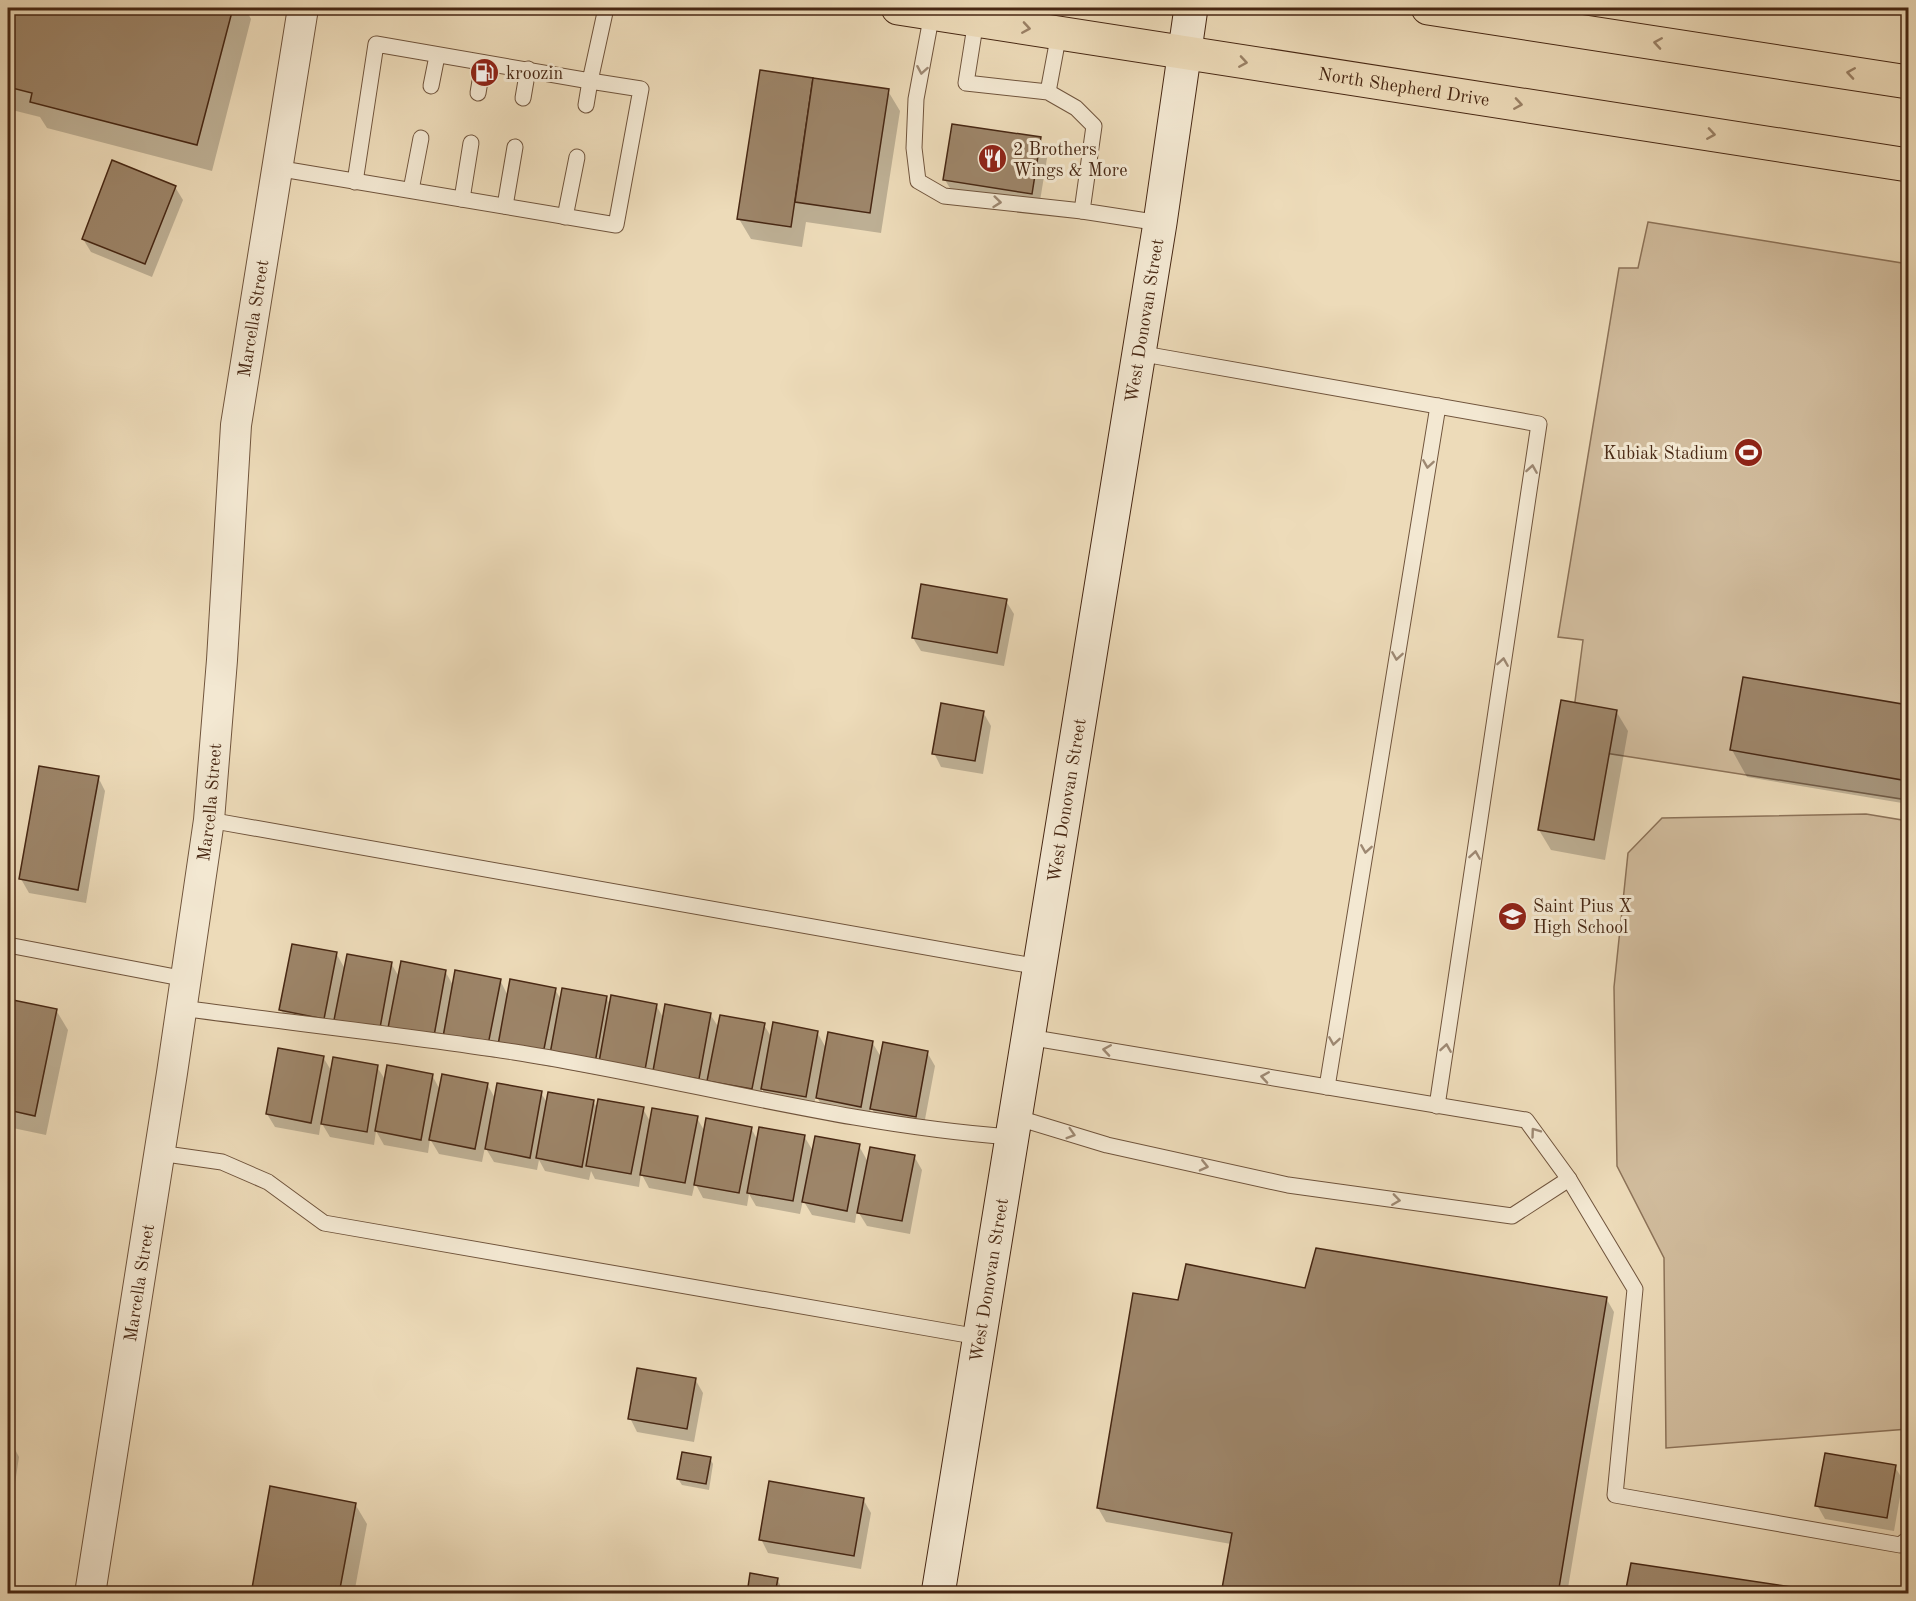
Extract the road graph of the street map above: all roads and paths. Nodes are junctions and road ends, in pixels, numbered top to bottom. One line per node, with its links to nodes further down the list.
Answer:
1 (303, 8): 25 (street, Marcella Street)
2 (606, 8): 13 (lane)
3 (898, 8): 6 (main road, North Shepherd Drive)
4 (1191, 8): 9 (street, West Donovan Street)
5 (1428, 8): 14 (main road, one-way to 5)
6 (932, 13): 7 (main road, North Shepherd Drive); 30 (lane, one-way to 30)
7 (976, 20): 8 (main road, North Shepherd Drive, one-way to 8); 16 (lane)
8 (1059, 33): 9 (main road, North Shepherd Drive); 16 (lane)
9 (1185, 52): 24 (main road, North Shepherd Drive, one-way to 24); 32 (street, West Donovan Street)
10 (437, 56): 11 (lane); 15 (lane); 26 (lane)
11 (483, 63): 12 (lane); 17 (lane)
12 (528, 69): 13 (lane); 18 (lane)
13 (590, 81): 19 (lane); 31 (lane)
14 (1908, 82)
15 (431, 86)
16 (1048, 92): 30 (lane)
17 (478, 93)
18 (523, 98)
19 (586, 105)
20 (421, 138): 27 (lane)
21 (471, 142): 28 (lane)
22 (514, 147): 29 (lane)
23 (577, 157): 31 (lane)
24 (1908, 165)
25 (276, 168): 26 (lane); 35 (street, Marcella Street)
26 (355, 182): 27 (lane)
27 (411, 190): 28 (lane)
28 (462, 199): 29 (lane)
29 (505, 206): 31 (lane)
30 (1083, 212): 32 (lane)
31 (565, 217)
32 (1160, 223): 33 (street, West Donovan Street)
33 (1138, 353): 34 (lane); 37 (street, West Donovan Street)
34 (1438, 406): 41 (lane, one-way to 41); 42 (lane, one-way to 34)
35 (208, 820): 37 (lane); 38 (street, Marcella Street)
36 (8, 945): 38 (lane)
37 (1039, 967): 40 (street, West Donovan Street)
38 (186, 979): 39 (street, Marcella Street)
39 (181, 1008): 43 (lane); 44 (street, Marcella Street)
40 (1028, 1037): 41 (lane, one-way to 40); 43 (street, West Donovan Street)
41 (1327, 1087): 42 (lane)
42 (1437, 1106): 45 (lane, one-way to 42)
43 (1013, 1127): 45 (lane, one-way to 45); 46 (street, West Donovan Street)
44 (159, 1153): 46 (lane); 48 (street, Marcella Street)
45 (1569, 1179): 47 (lane)
46 (979, 1337): 49 (street, West Donovan Street)
47 (1908, 1539)
48 (90, 1593)
49 (938, 1593)

